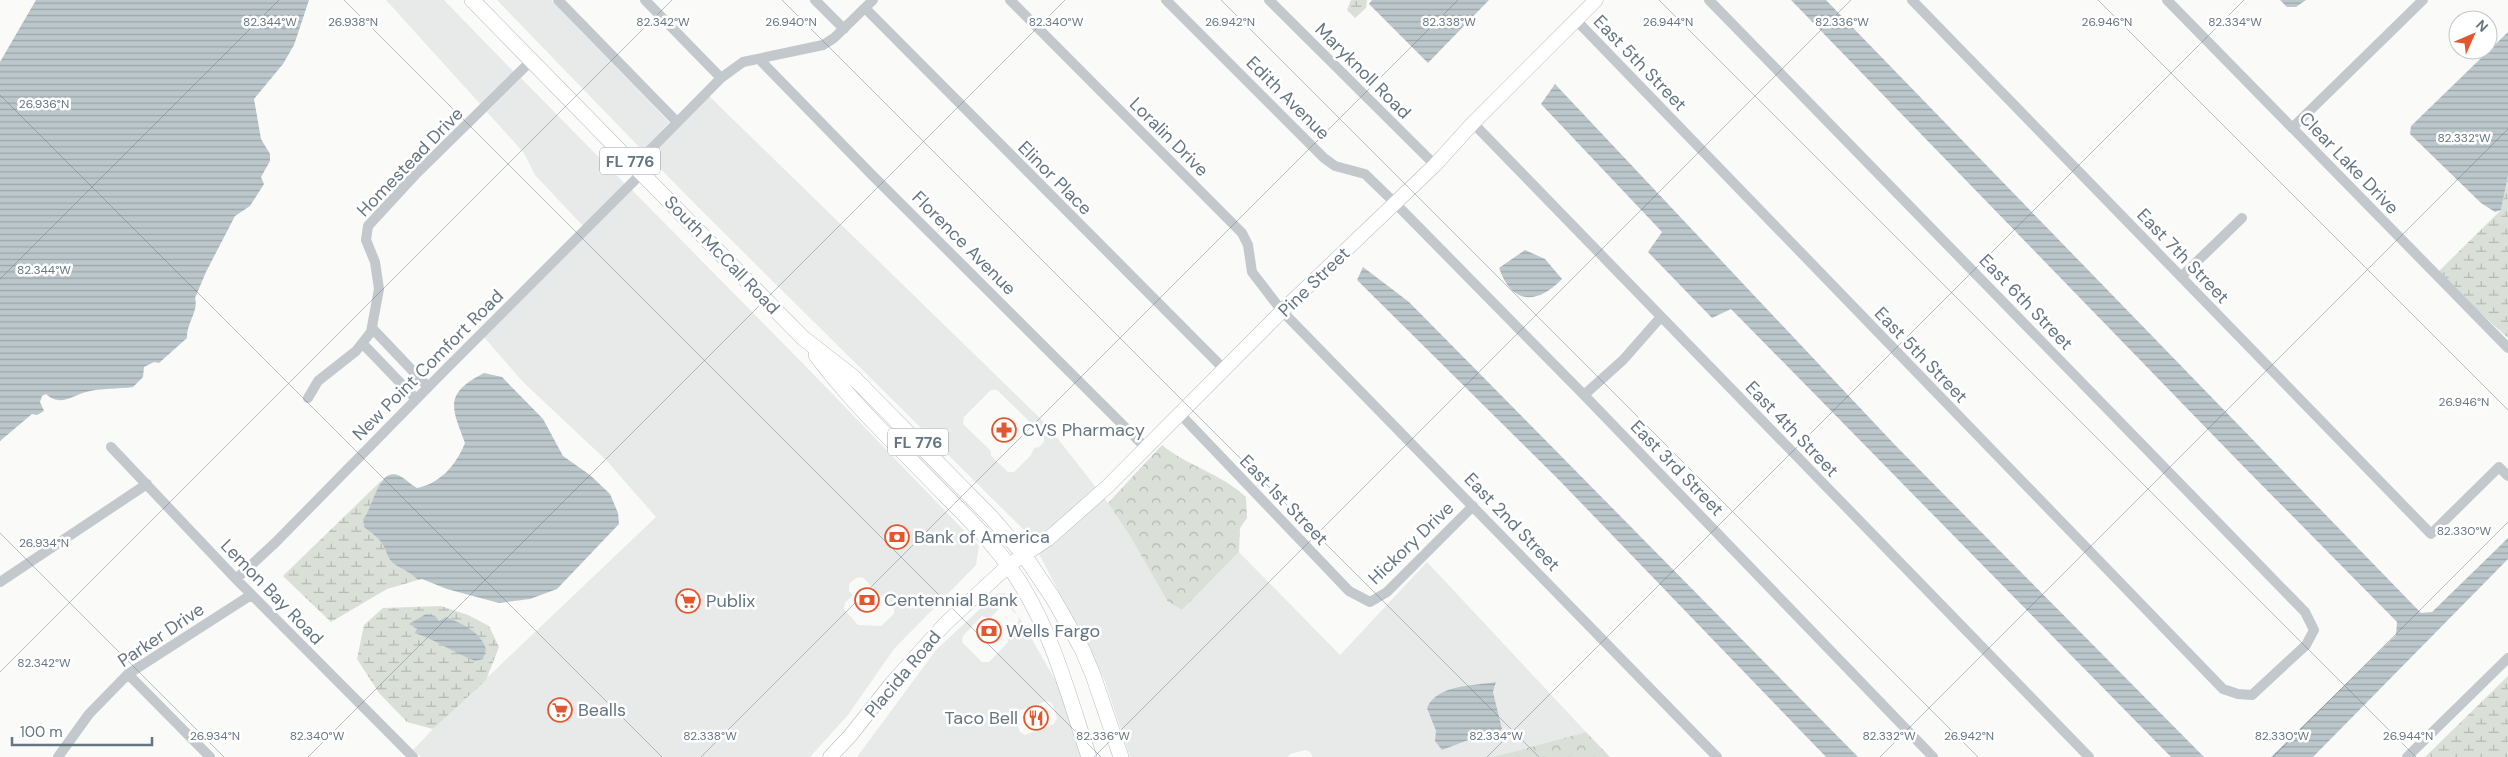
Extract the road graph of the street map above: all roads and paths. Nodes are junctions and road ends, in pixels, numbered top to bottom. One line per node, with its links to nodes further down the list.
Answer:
1 (558, 0): 20 (street)
2 (645, 0): 19 (street)
3 (815, 0): 16 (street)
4 (874, 0): 14 (street)
5 (1010, 0): 28 (street, Loralin Drive)
6 (1166, 0): 25 (street, Edith Avenue)
7 (1269, 0): 23 (street, Maryknoll Road)
8 (1596, 0): 15 (main road, Pine Street)
9 (1709, 0): 53 (street, East 6th Street)
10 (1912, 0): 27 (street, East 7th Street)
11 (2167, 0): 22 (street, Clear Lake Drive)
12 (2423, 0): 22 (street)
13 (474, 1): 18 (main road, South McCall Road / FL 776)
14 (865, 8): 16 (street); 34 (street, Elinor Place)
15 (1576, 20): 21 (main road, Pine Street); 53 (street, East 5th Street)
16 (844, 29): 17 (street)
17 (760, 60): 19 (street); 41 (street, Florence Avenue)
18 (532, 61): 24 (main road, South McCall Road / FL 776); 30 (street, Homestead Drive)
19 (721, 78): 20 (street)
20 (676, 121): 24 (street)
21 (1473, 122): 23 (main road, Pine Street); 29 (street, East 4th Street)
22 (2292, 128): 33 (street, Clear Lake Drive)
23 (1435, 166): 25 (main road, Pine Street)
24 (642, 174): 31 (main road, South McCall Road / FL 776); 35 (street, New Point Comfort Road)
25 (1396, 204): 28 (main road, Pine Street); 36 (street, East 3rd Street)
26 (2242, 218): 27 (street)
27 (2181, 277): 42 (street, East 7th Street)
28 (1282, 311): 34 (main road, Pine Street); 44 (street, East 2nd Street)
29 (1660, 318): 36 (street); 62 (street, East 4th Street)
30 (372, 328): 32 (street, Homestead Drive); 35 (street)
31 (803, 338): 45 (main road, South McCall Road / FL 776); 46 (main road, South McCall Road / FL 776)
32 (363, 344): 37 (street, Homestead Drive); 38 (street)
33 (2508, 348)
34 (1224, 369): 39 (main road, Pine Street)
35 (428, 387): 38 (street, New Point Comfort Road)
36 (1584, 395): 61 (street, East 3rd Street)
37 (308, 398)
38 (416, 399): 47 (street, New Point Comfort Road)
39 (1180, 414): 41 (main road, Pine Street); 50 (street, East 1st Street)
40 (111, 447): 43 (street, Lemon Bay Road)
41 (1146, 448): 45 (main road, Pine Street)
42 (2508, 476)
43 (147, 484): 47 (street, Lemon Bay Road); 48 (street)
44 (1474, 506): 50 (street, Hickory Drive); 60 (street, East 2nd Street)
45 (1024, 555): 46 (main road, Placida Road); 59 (main road, South McCall Road / FL 776)
46 (1009, 566): 57 (main road, Placida Road); 58 (main road, South McCall Road / FL 776)
47 (236, 579): 49 (street, Lemon Bay Road)
48 (0, 582)
49 (251, 595): 52 (street, Parker Drive); 56 (street, Lemon Bay Road)
50 (1370, 602)
51 (2508, 658): 63 (street)
52 (128, 674): 54 (street, Parker Drive); 55 (street)
53 (2252, 695)
54 (58, 757)
55 (210, 757)
56 (413, 757)
57 (830, 757)
58 (1089, 757)
59 (1121, 757)
60 (1717, 757)
61 (1933, 757)
62 (2089, 757)
63 (2407, 757)

